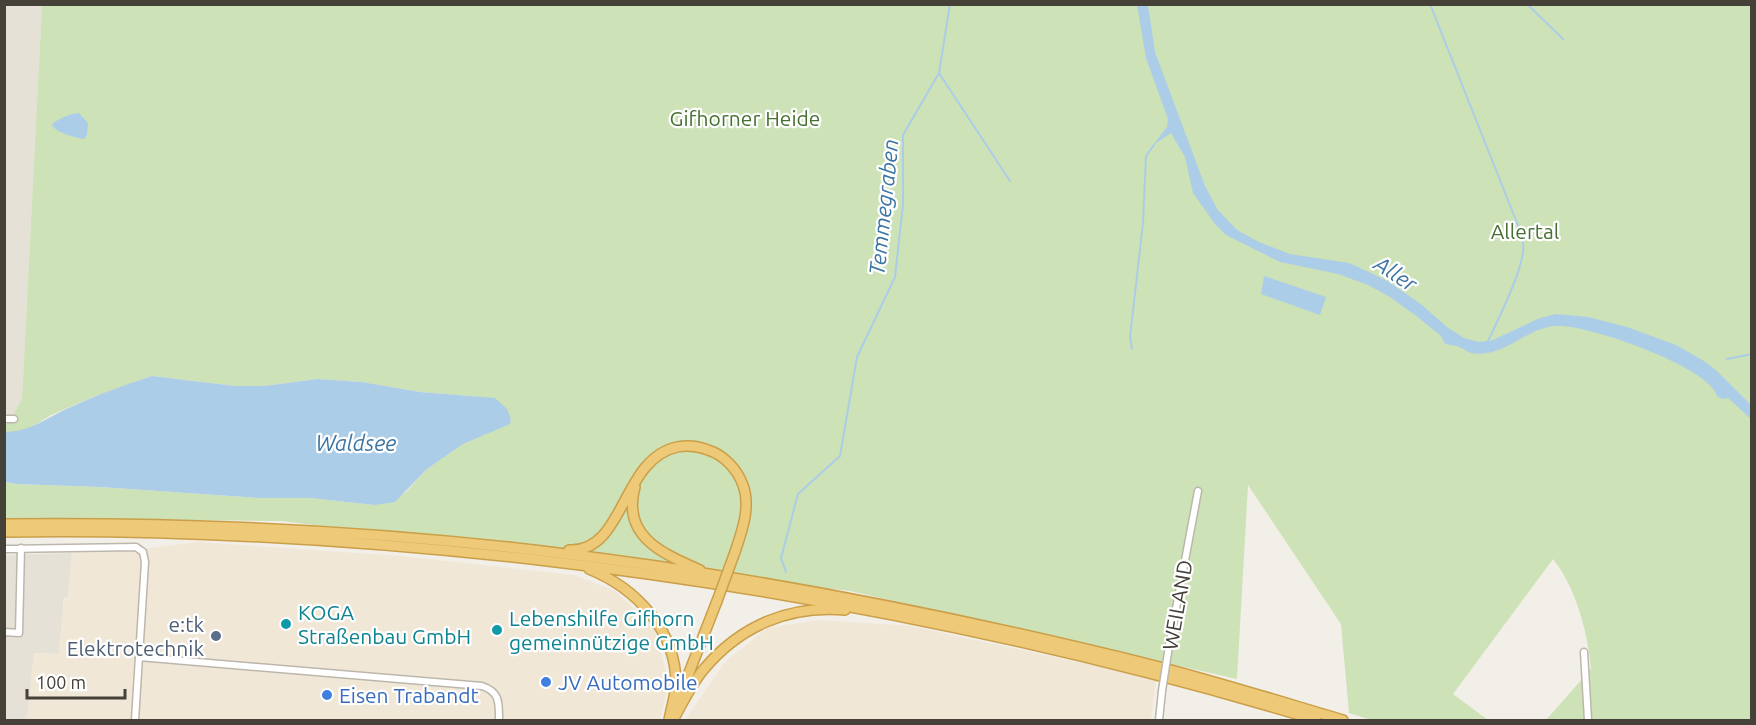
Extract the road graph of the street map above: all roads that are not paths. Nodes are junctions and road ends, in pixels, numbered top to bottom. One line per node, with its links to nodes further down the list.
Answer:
1 (4, 419): 2 (street)
2 (14, 419)
3 (639, 474): 9 (highway); 11 (highway); 18 (highway, bridge)
4 (1198, 491): 19 (street, WEILAND, bridge)
5 (4, 524): 9 (highway)
6 (4, 532): 10 (highway)
7 (21, 548): 8 (street); 13 (street); 15 (street)
8 (4, 549)
9 (549, 552): 11 (highway)
10 (578, 565): 12 (highway); 18 (highway)
11 (711, 574): 21 (highway)
12 (886, 613): 18 (highway); 20 (highway)
13 (4, 632)
14 (1584, 652): 22 (street)
15 (139, 657): 16 (street); 17 (street)
16 (135, 720)
17 (500, 720)
18 (671, 720)
19 (1159, 720)
20 (1316, 720)
21 (1343, 720)
22 (1588, 720)

